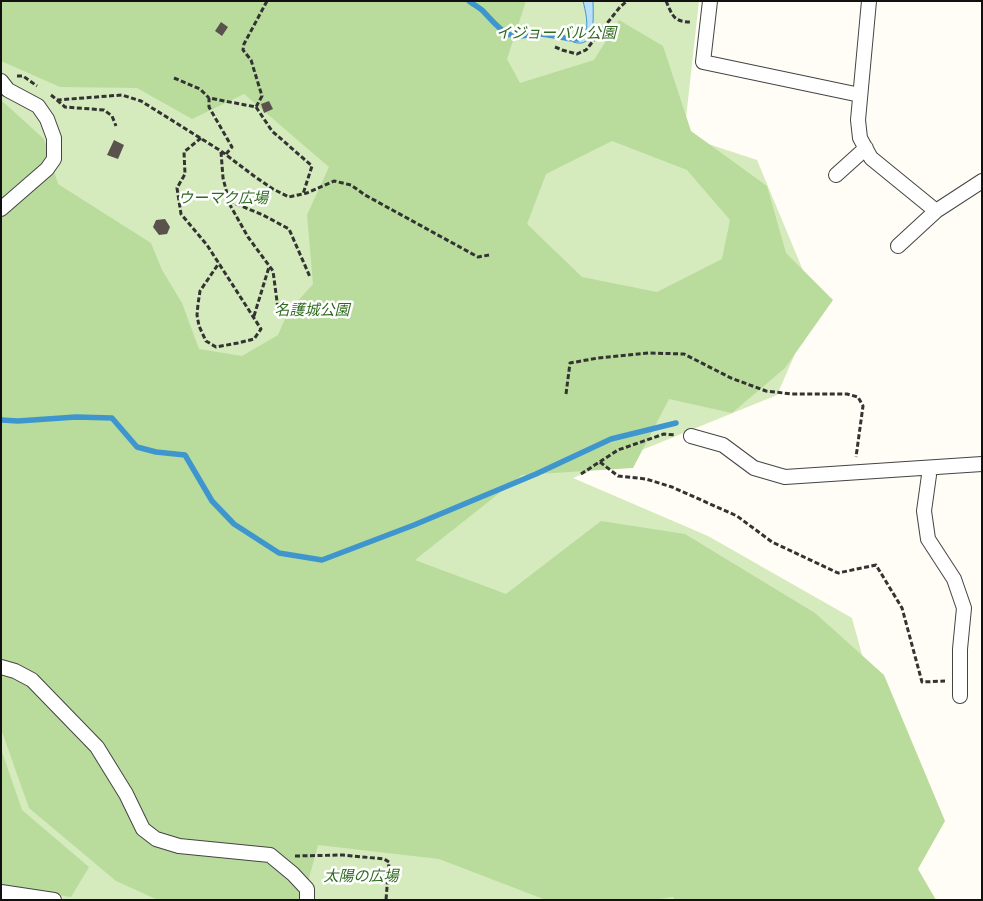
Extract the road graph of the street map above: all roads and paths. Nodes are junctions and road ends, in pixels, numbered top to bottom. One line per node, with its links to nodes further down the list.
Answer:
1 (267, 1): 16 (path)
2 (627, 1): 7 (path)
3 (666, 1): 6 (path)
4 (710, 1): 6 (street)
5 (869, 1): 13 (street)
6 (708, 22): 13 (street)
7 (555, 47)
8 (16, 76): 11 (path)
9 (174, 78): 14 (path)
10 (1, 82): 26 (street)
11 (43, 90)
12 (50, 95): 15 (path)
13 (860, 95): 19 (street)
14 (209, 98): 16 (path); 21 (path)
15 (57, 100): 17 (path); 18 (path)
16 (256, 107): 24 (path)
17 (116, 126)
18 (201, 138): 20 (path); 30 (path)
19 (866, 148): 22 (street); 27 (street)
20 (221, 151): 21 (path); 25 (path)
21 (226, 154): 24 (path)
22 (836, 175)
23 (982, 181): 27 (street)
24 (302, 194): 29 (path)
25 (229, 201): 31 (path); 32 (path)
26 (1, 209)
27 (936, 211): 28 (street)
28 (898, 246)
29 (489, 255)
30 (219, 263): 34 (path); 34 (path)
31 (269, 266): 33 (path); 34 (path)
32 (310, 277)
33 (278, 309)
34 (253, 316)
35 (566, 394): 40 (path)
36 (691, 436): 37 (path); 40 (street)
37 (600, 462): 41 (path); 43 (path)
38 (982, 464): 39 (street)
39 (930, 468): 40 (street); 43 (street)
40 (854, 473)
41 (581, 474)
42 (1, 667): 45 (street)
43 (960, 681): 44 (street)
44 (960, 696)
45 (272, 856): 48 (street); 49 (path)
46 (1, 892): 47 (street)
47 (54, 900)
48 (307, 900)
49 (386, 900)

